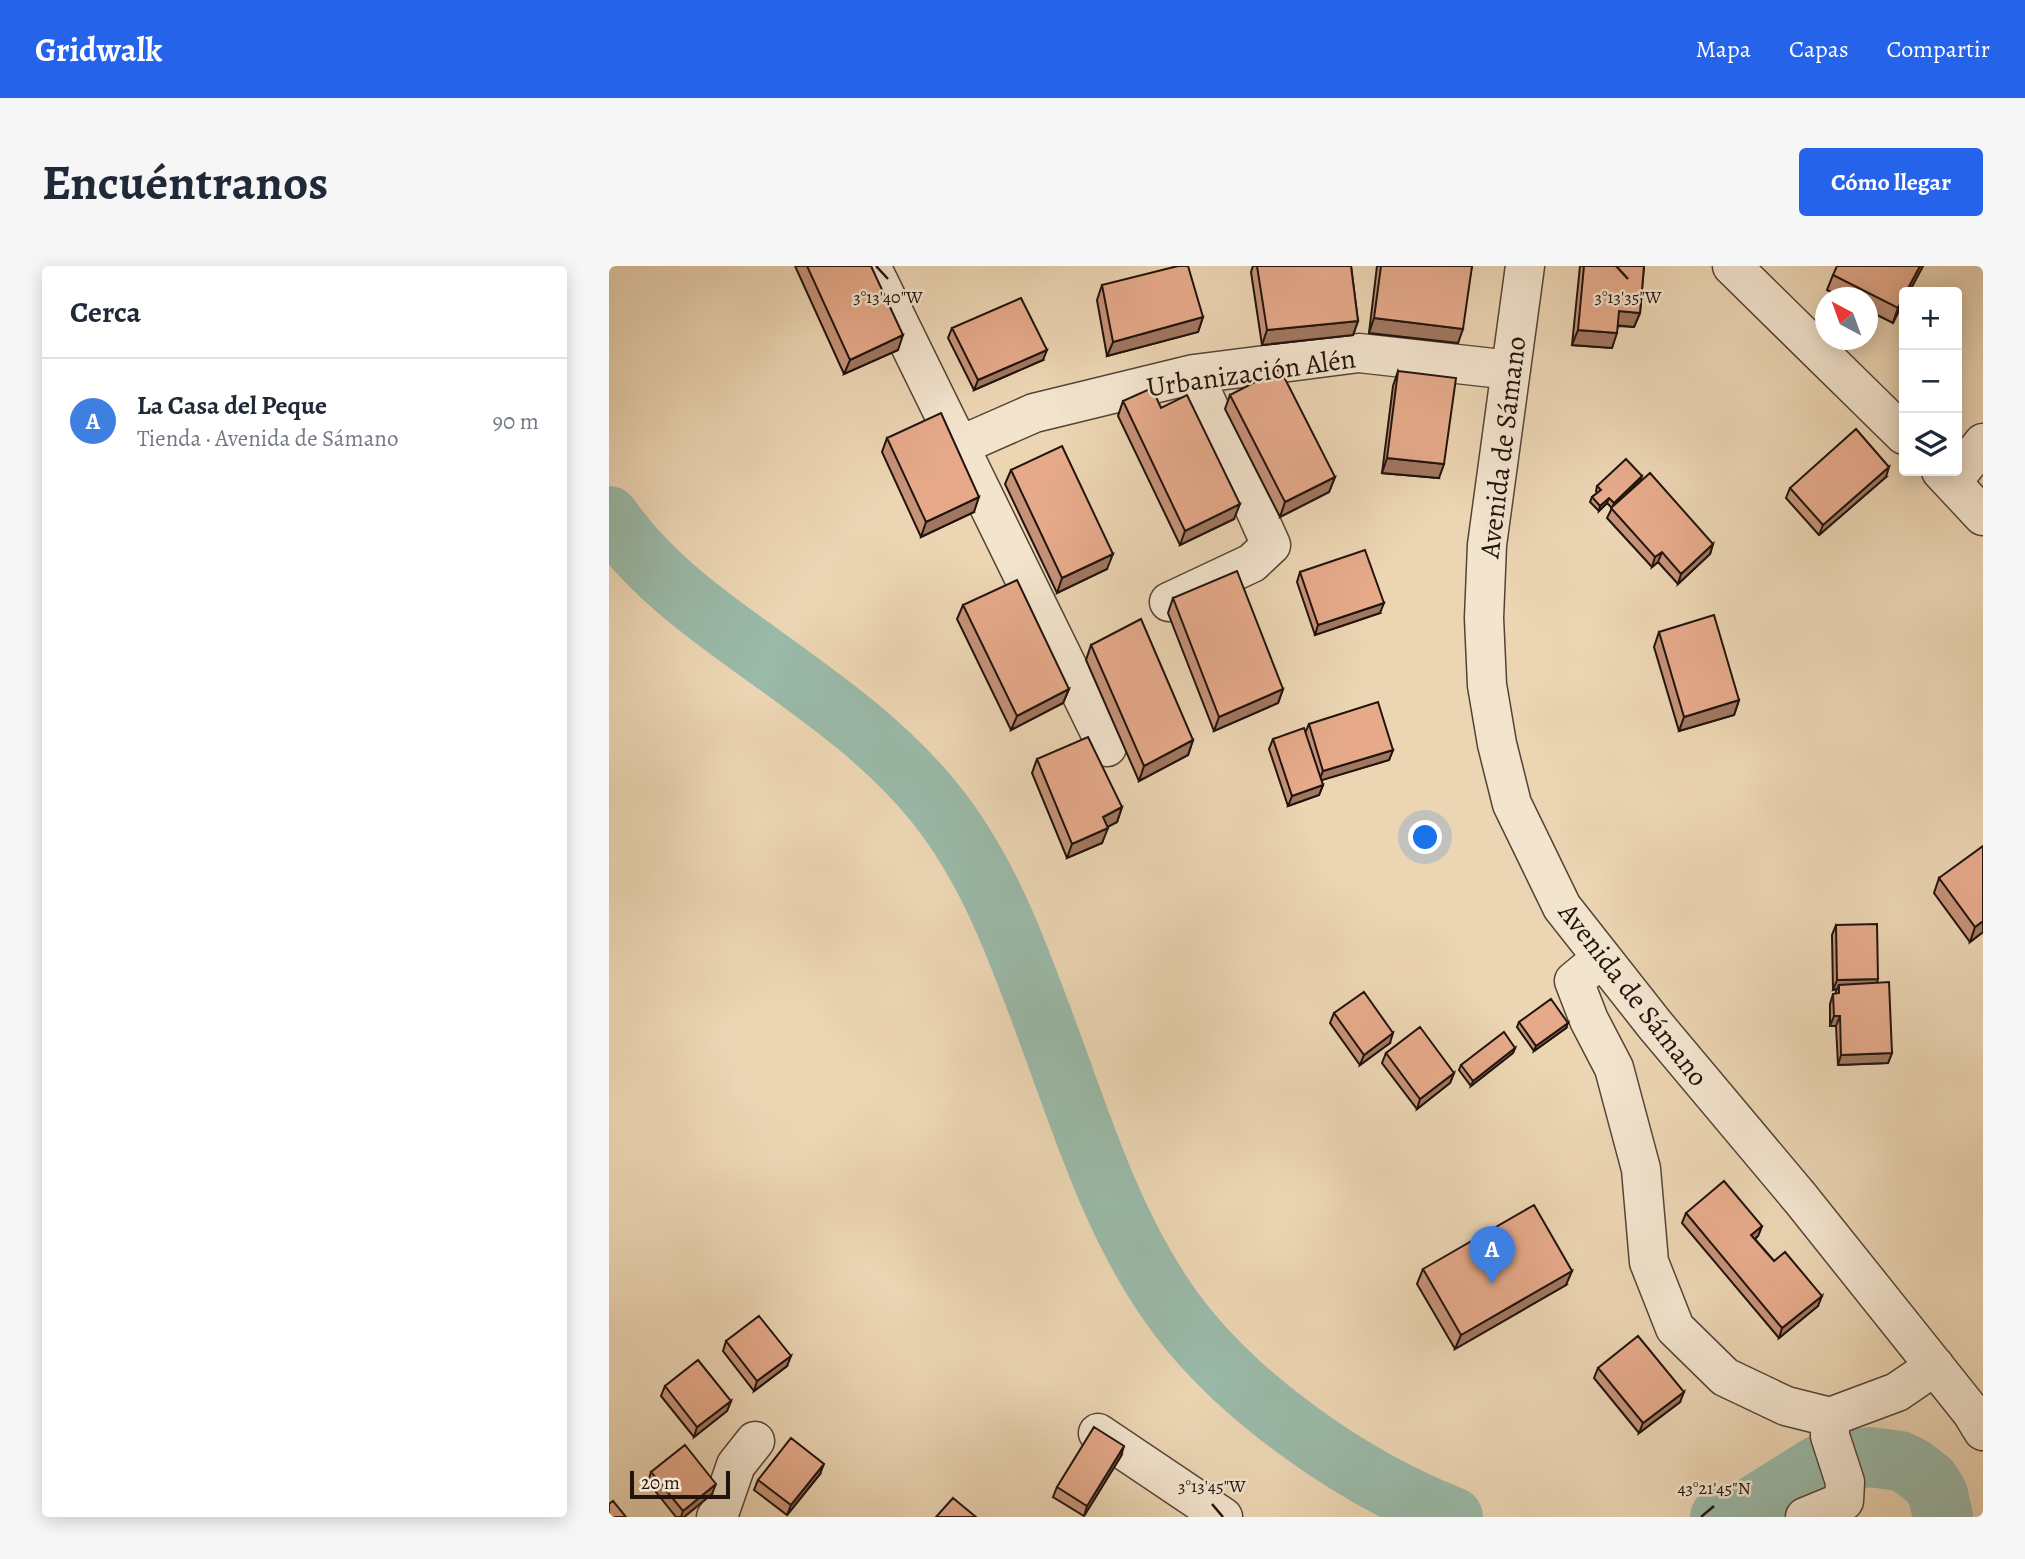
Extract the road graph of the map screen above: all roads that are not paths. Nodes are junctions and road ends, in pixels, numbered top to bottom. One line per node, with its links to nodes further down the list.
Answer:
1 (871, 266): 9 (street)
2 (1525, 266): 5 (street, Avenida de Sámano)
3 (1732, 266): 4 (street)
4 (1766, 279): 7 (street)
5 (1511, 370): 6 (street, Urbanización Alén); 15 (street, Avenida de Sámano)
6 (1194, 374): 9 (street, Urbanización Alén); 13 (street)
7 (1899, 429)
8 (1983, 443): 10 (street)
9 (959, 446): 14 (street)
10 (1962, 462)
11 (1946, 476): 12 (street)
12 (1983, 516)
13 (1169, 601)
14 (1107, 747)
15 (1602, 958): 16 (street, Avenida de Sámano); 17 (street)
16 (1935, 1366): 17 (street); 18 (street, Avenida de Sámano)
17 (1830, 1427): 23 (street)
18 (1983, 1431)
19 (1098, 1433): 22 (street)
20 (755, 1441): 21 (street)
21 (716, 1517)
22 (1223, 1517)
23 (1805, 1517)

